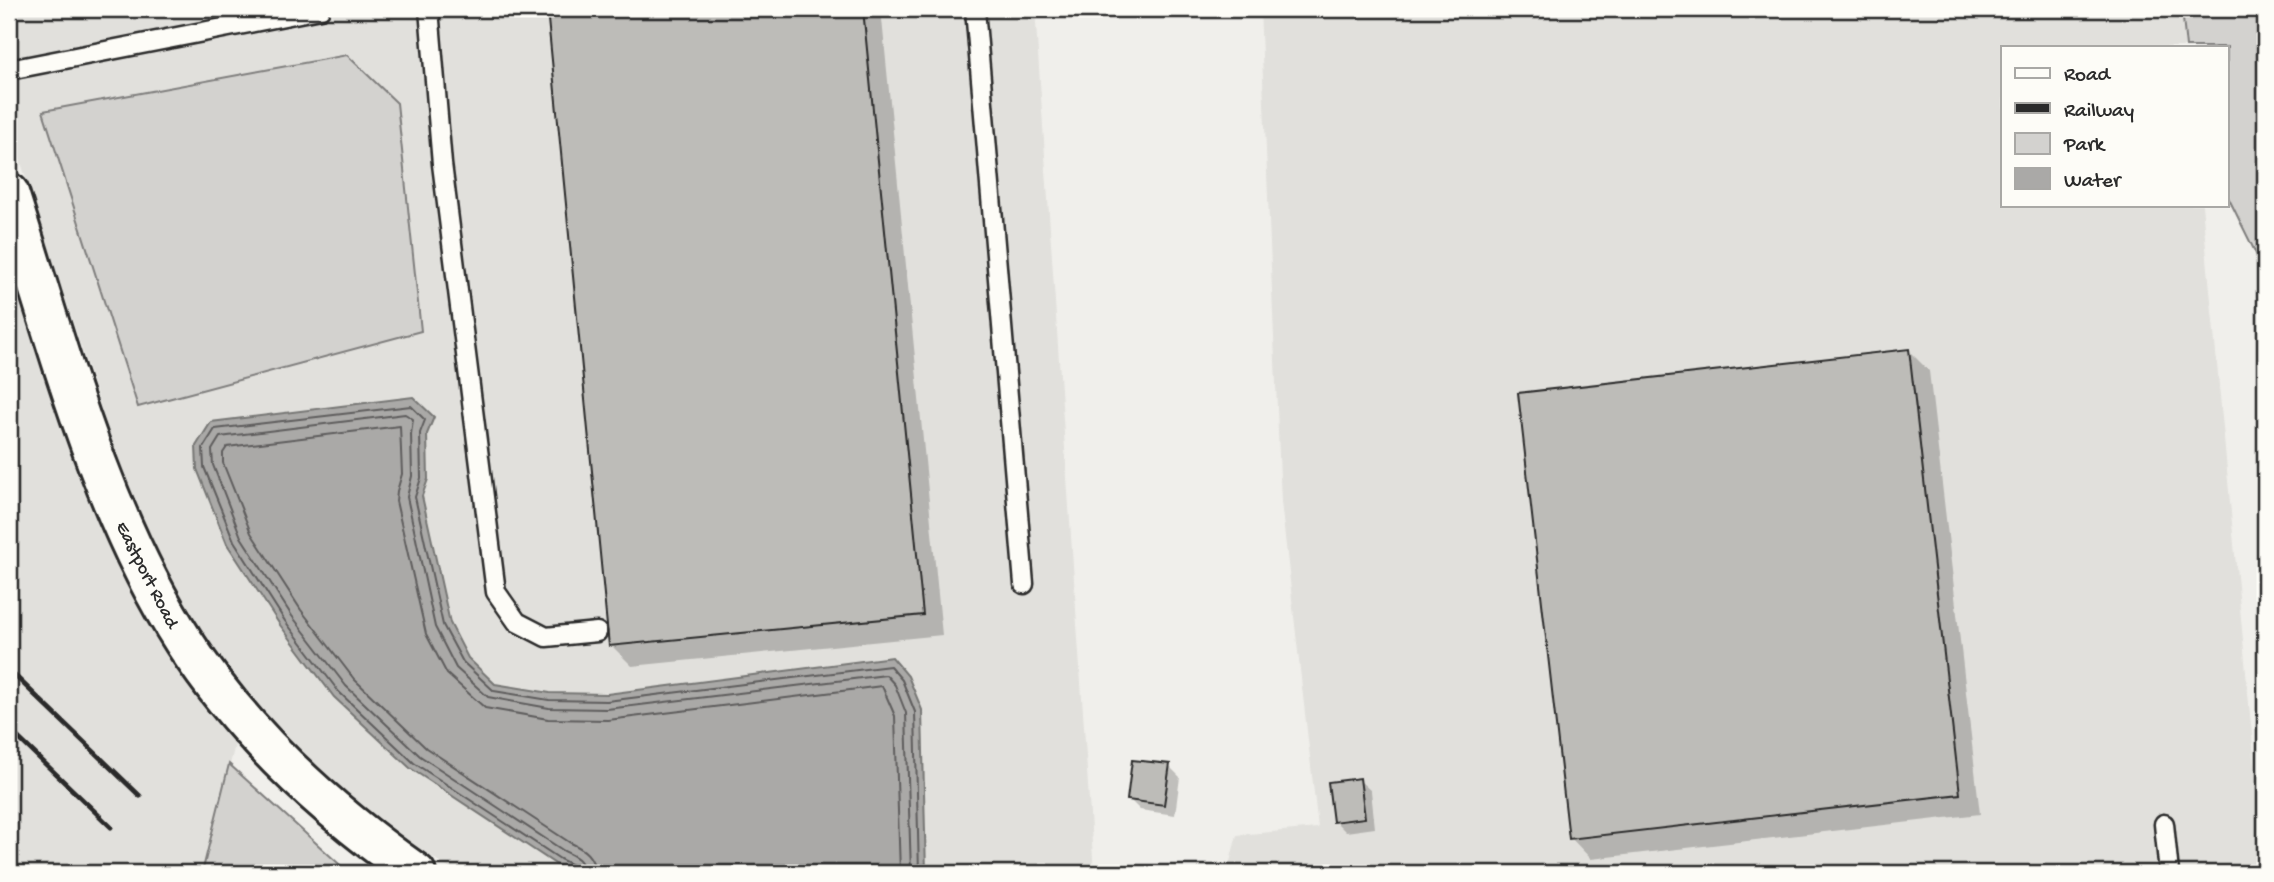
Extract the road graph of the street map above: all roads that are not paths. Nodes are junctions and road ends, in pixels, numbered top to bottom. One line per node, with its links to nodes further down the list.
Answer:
1 (320, 9): 4 (lane)
2 (429, 9): 7 (lane)
3 (975, 9): 6 (lane)
4 (9, 70)
5 (9, 193): 9 (main road, Eastport Road)
6 (1024, 584)
7 (597, 632)
8 (2164, 824): 10 (lane)
9 (416, 873)
10 (2169, 873)

